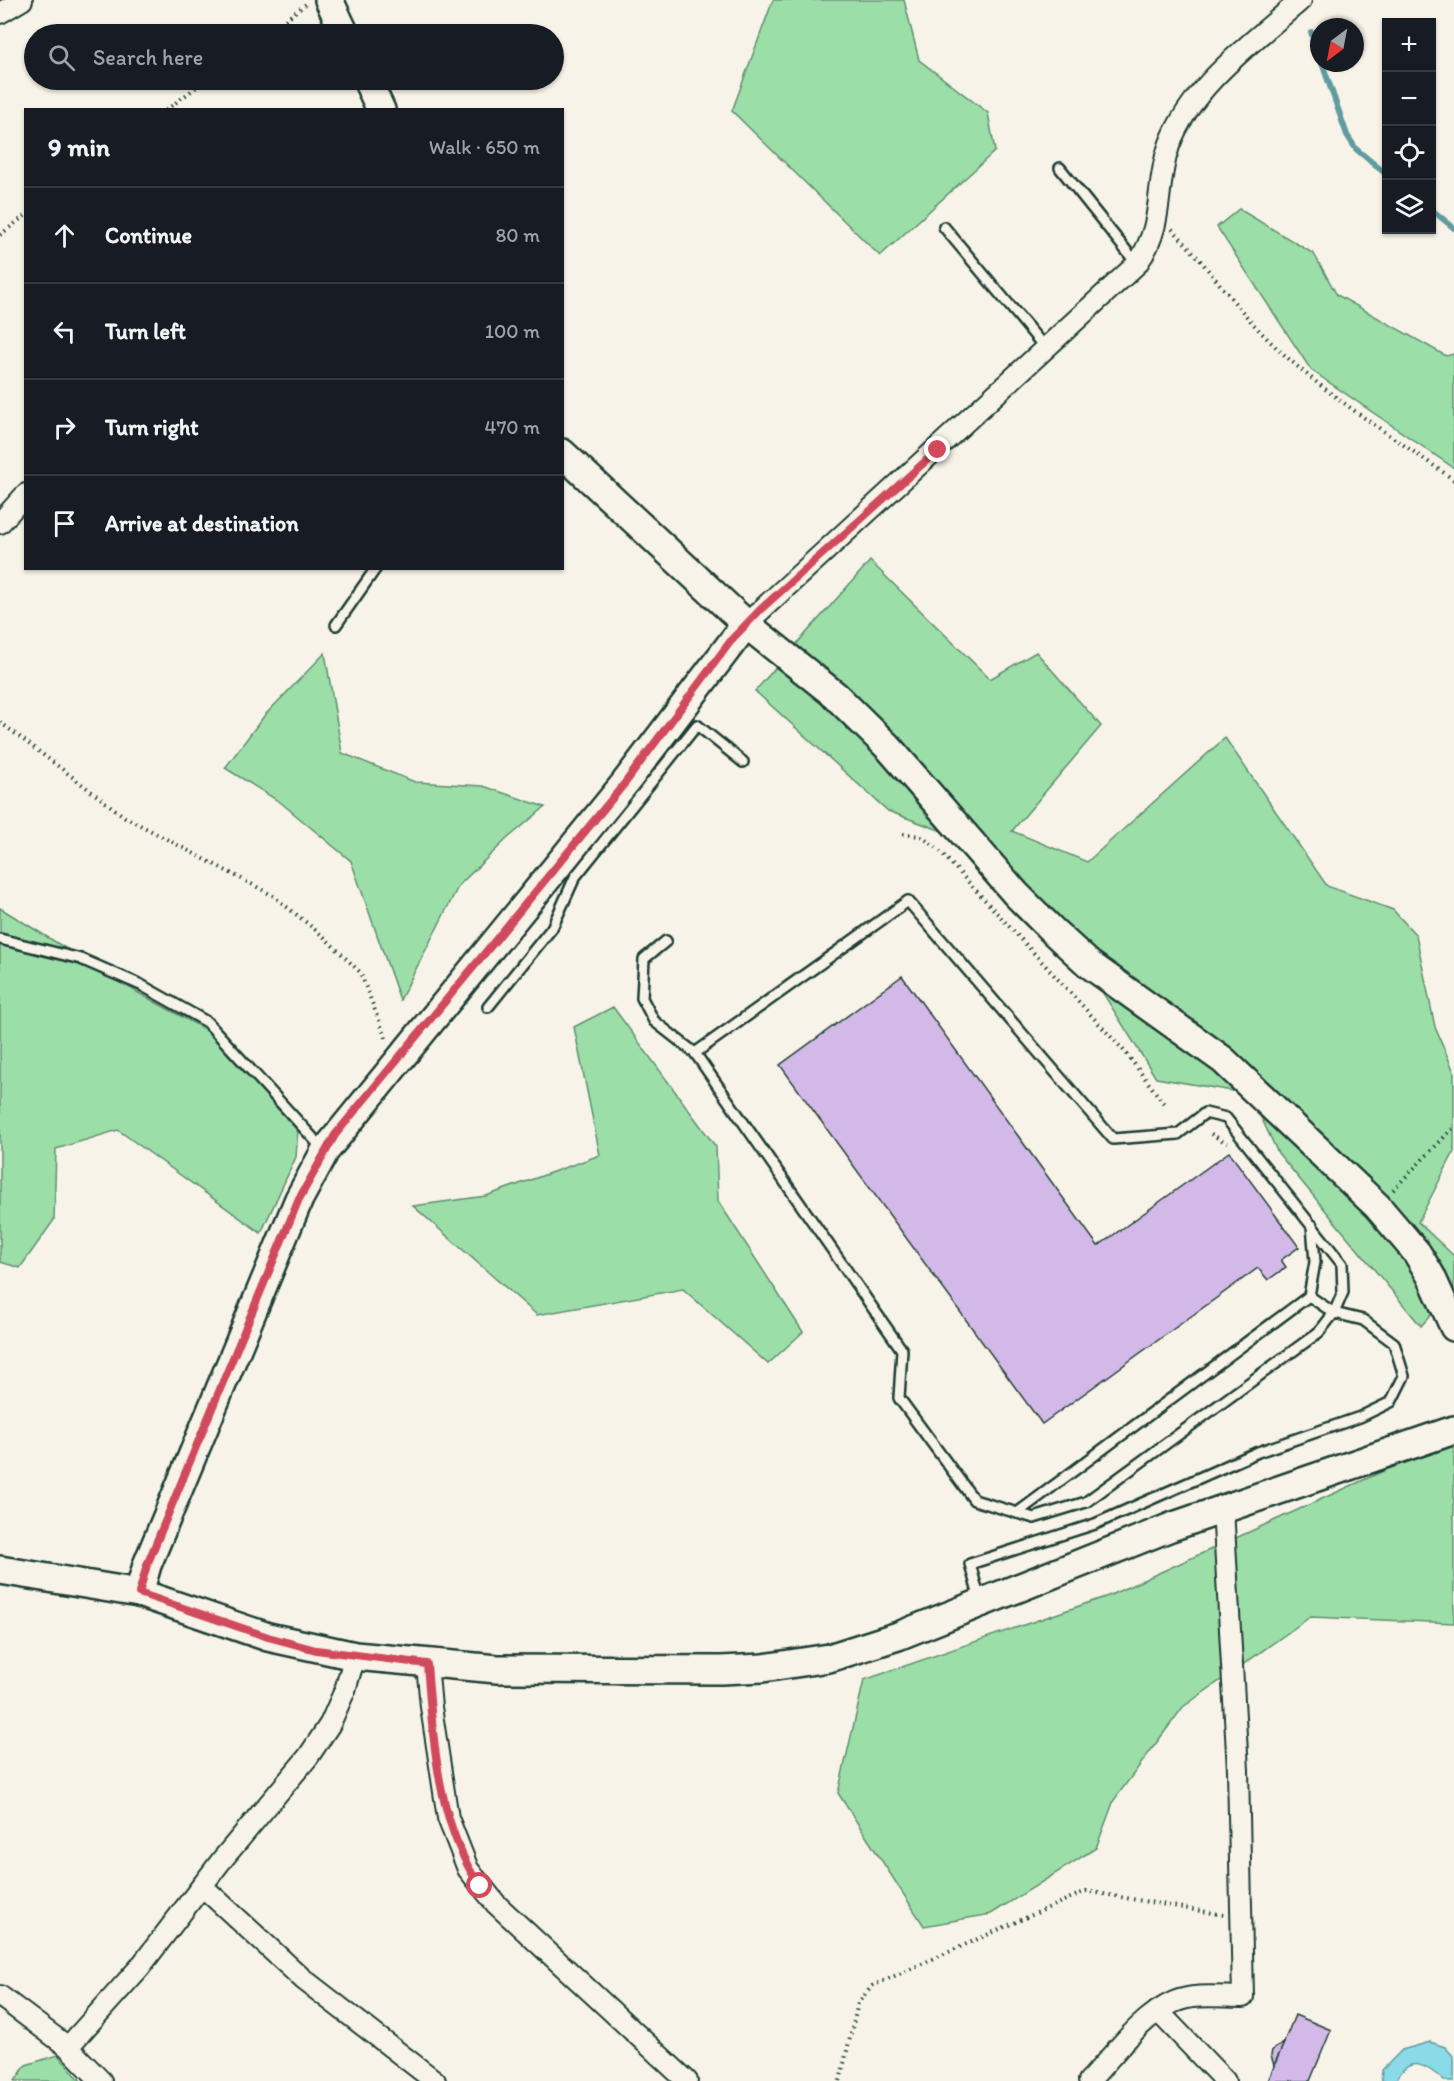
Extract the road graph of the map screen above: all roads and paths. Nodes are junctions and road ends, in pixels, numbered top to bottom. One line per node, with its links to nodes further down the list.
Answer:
1 (22, 0): 6 (street)
2 (312, 0): 7 (path)
3 (329, 0): 8 (street)
4 (1301, 0): 5 (street)
5 (1283, 7): 14 (street)
6 (0, 13)
7 (280, 24)
8 (340, 24)
9 (193, 90): 11 (path)
10 (372, 90): 12 (street)
11 (169, 108)
12 (380, 108)
13 (1060, 168): 18 (lane)
14 (1158, 214): 18 (street); 21 (path)
15 (24, 217): 17 (path)
16 (944, 227): 19 (lane)
17 (0, 235)
18 (1137, 264): 19 (street)
19 (1046, 349): 25 (street)
20 (564, 455): 25 (street)
21 (1454, 480)
22 (24, 496): 23 (street)
23 (0, 523)
24 (375, 570): 26 (lane)
25 (746, 624): 34 (street); 40 (street)
26 (336, 625)
27 (0, 722): 34 (path)
28 (743, 762): 32 (lane)
29 (903, 834): 35 (path)
30 (0, 939): 39 (lane)
31 (666, 941): 33 (lane)
32 (488, 1007)
33 (695, 1053): 41 (lane); 47 (lane)
34 (396, 1064): 39 (street)
35 (1165, 1105)
36 (1454, 1127): 40 (path)
37 (1211, 1134): 38 (path)
38 (1230, 1145)
39 (325, 1151): 49 (street)
40 (1377, 1206): 44 (street)
41 (1311, 1224): 42 (lane); 43 (lane)
42 (1309, 1296): 43 (lane); 47 (lane)
43 (1334, 1313): 47 (lane); 50 (lane)
44 (1454, 1327)
45 (1454, 1430): 46 (street)
46 (1224, 1508): 50 (street); 54 (street)
47 (1017, 1513)
48 (0, 1570): 49 (street)
49 (139, 1593): 51 (street)
50 (981, 1602): 52 (street)
51 (355, 1656): 52 (street); 53 (street)
52 (427, 1664): 60 (street)
53 (202, 1886): 57 (street); 59 (street)
54 (1240, 1917): 56 (street); 61 (path)
55 (0, 1996): 57 (street)
56 (1158, 2012): 62 (street); 63 (street)
57 (68, 2047): 58 (street)
58 (100, 2081)
59 (435, 2081)
60 (687, 2081)
61 (840, 2081)
62 (1089, 2081)
63 (1225, 2081)

